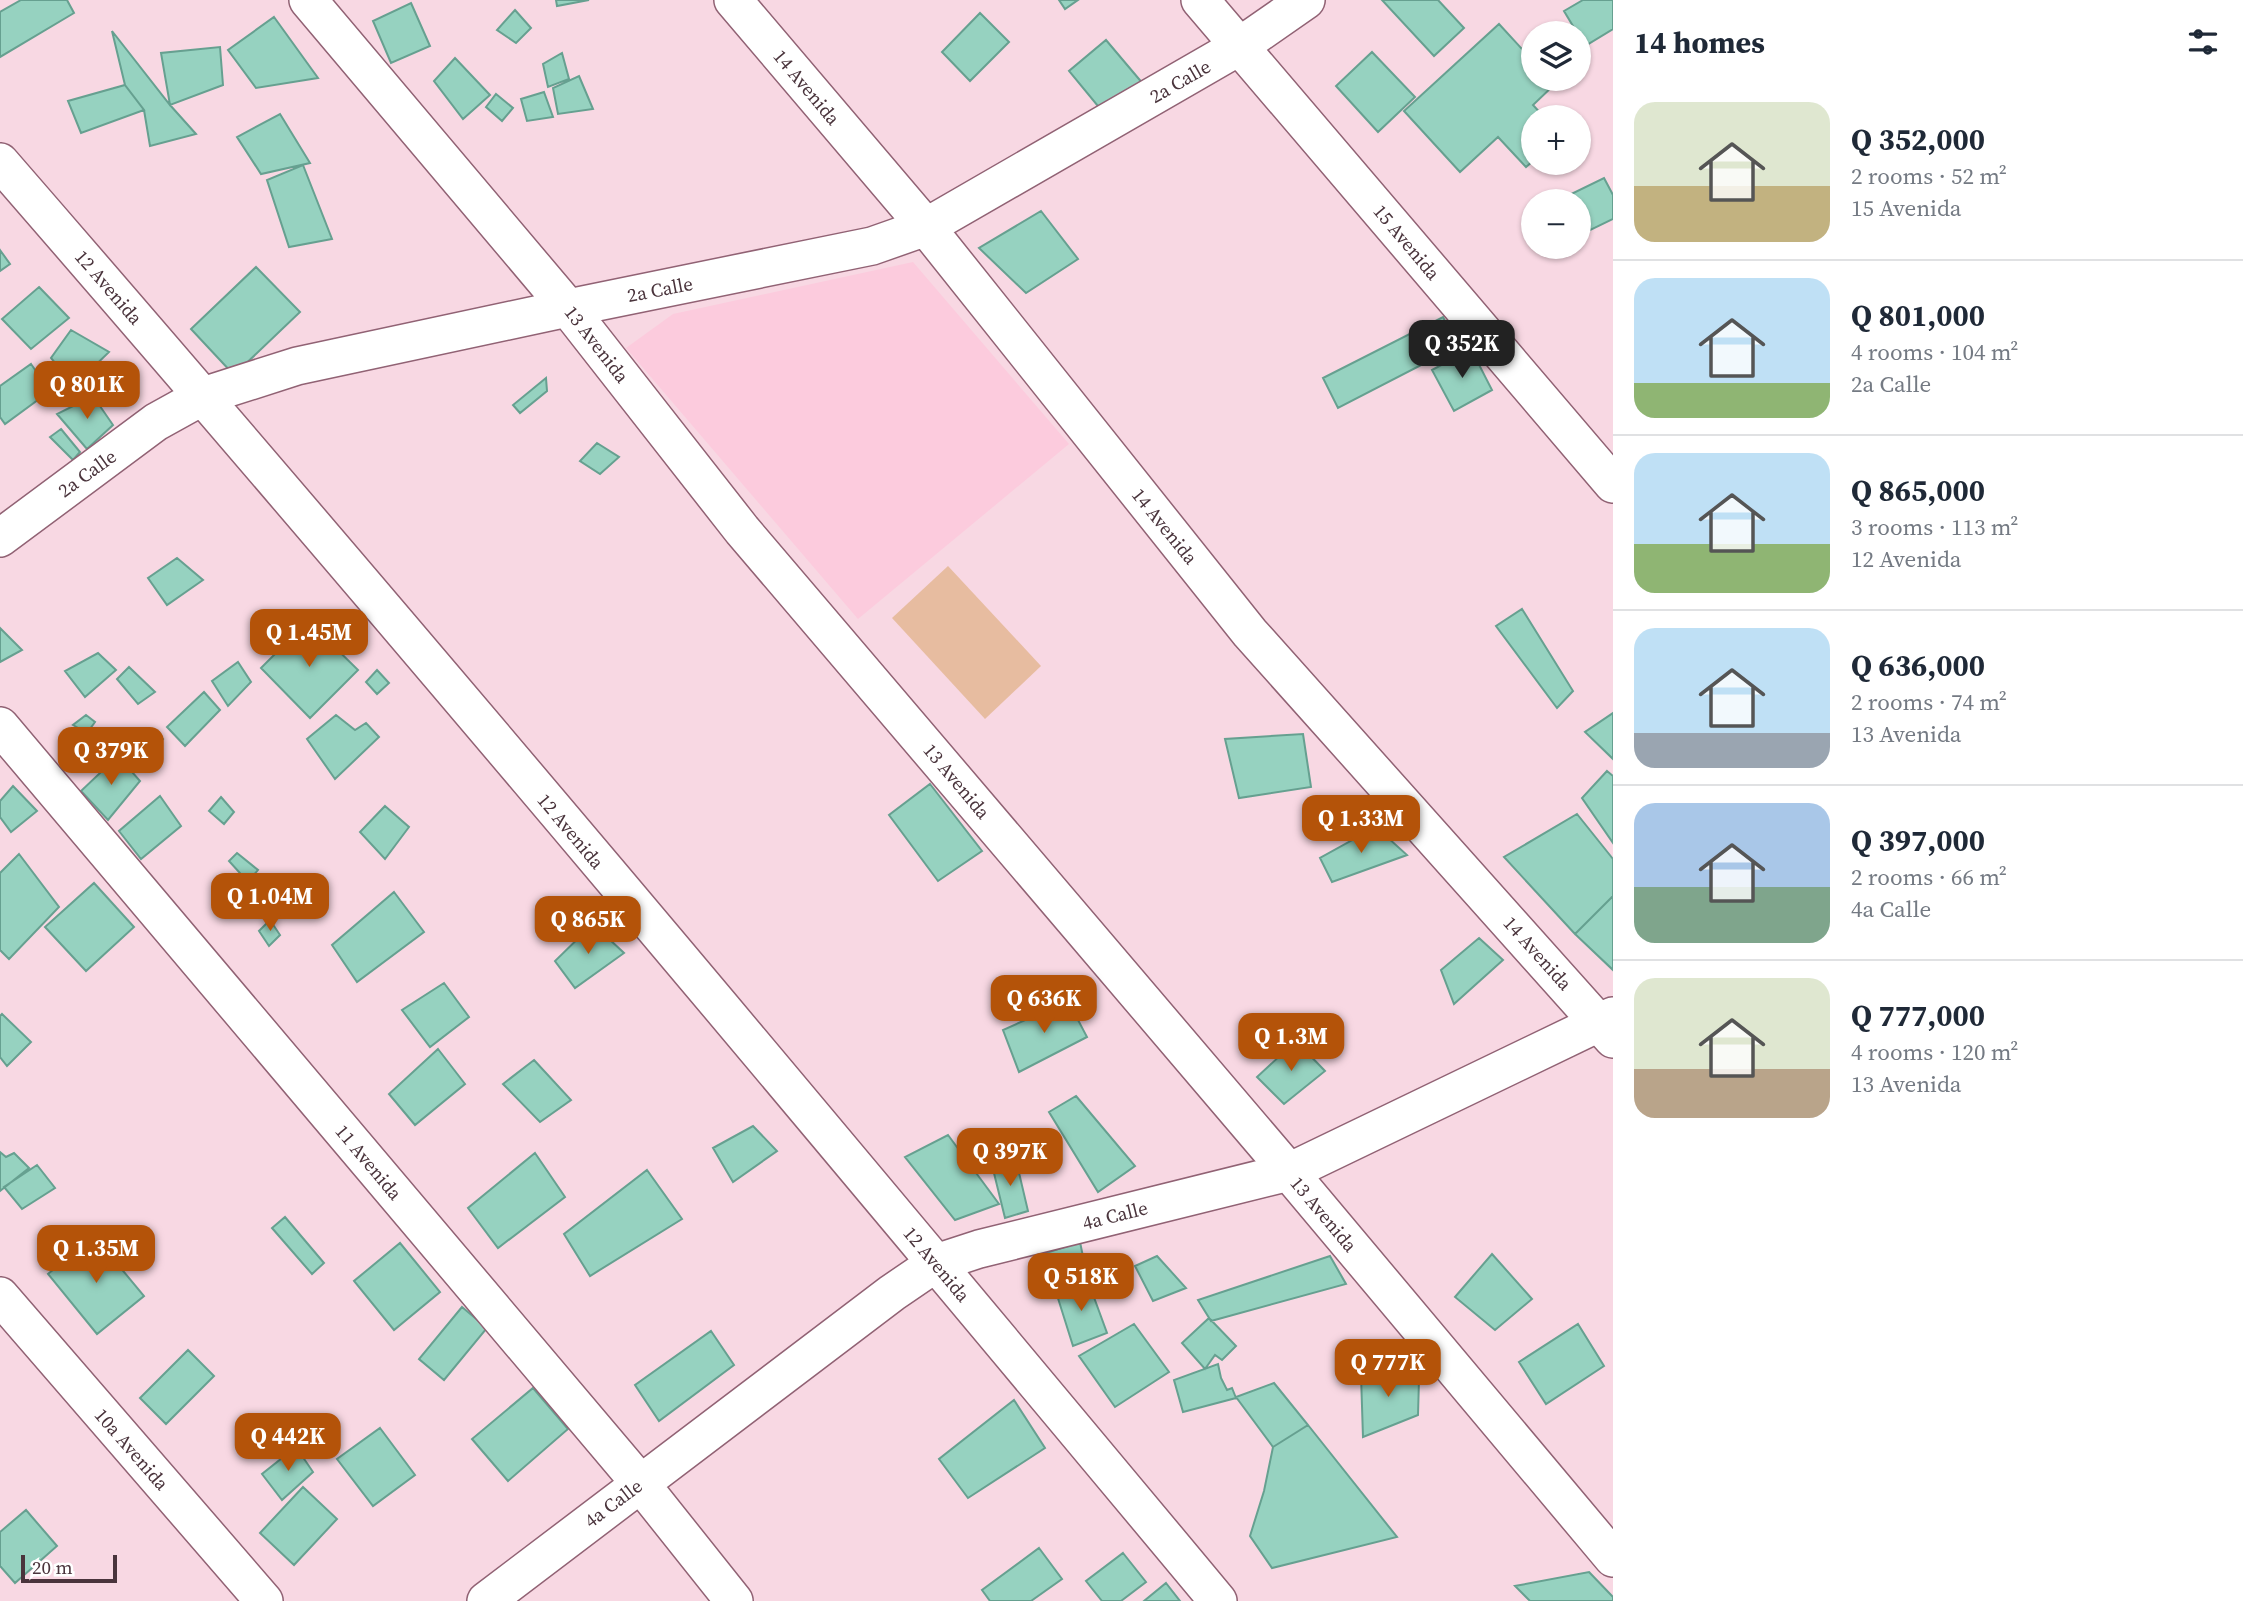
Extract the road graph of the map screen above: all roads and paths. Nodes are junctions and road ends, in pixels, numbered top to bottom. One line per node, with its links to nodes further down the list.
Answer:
1 (308, 0): 8 (street, 13 Avenida)
2 (733, 0): 7 (street, 14 Avenida)
3 (1200, 0): 5 (street, 15 Avenida)
4 (1306, 0): 5 (street, 2a Calle)
5 (1240, 46): 7 (street, 2a Calle); 10 (street, 15 Avenida)
6 (0, 162): 9 (street, 12 Avenida)
7 (926, 227): 8 (street, 2a Calle); 13 (street, 14 Avenida)
8 (568, 308): 9 (street, 2a Calle); 14 (street, 13 Avenida)
9 (203, 396): 11 (street, 2a Calle); 15 (street, 12 Avenida)
10 (1613, 484)
11 (0, 538)
12 (0, 726): 17 (street, 11 Avenida)
13 (1609, 1026): 14 (street, 4a Calle)
14 (1289, 1172): 15 (street, 4a Calle); 18 (street, 13 Avenida)
15 (936, 1263): 17 (street, 4a Calle); 22 (street, 12 Avenida)
16 (0, 1296): 19 (street, 10a Avenida)
17 (640, 1483): 20 (street, 4a Calle); 21 (street, 11 Avenida)
18 (1613, 1558)
19 (264, 1601)
20 (486, 1601)
21 (734, 1601)
22 (1218, 1601)

